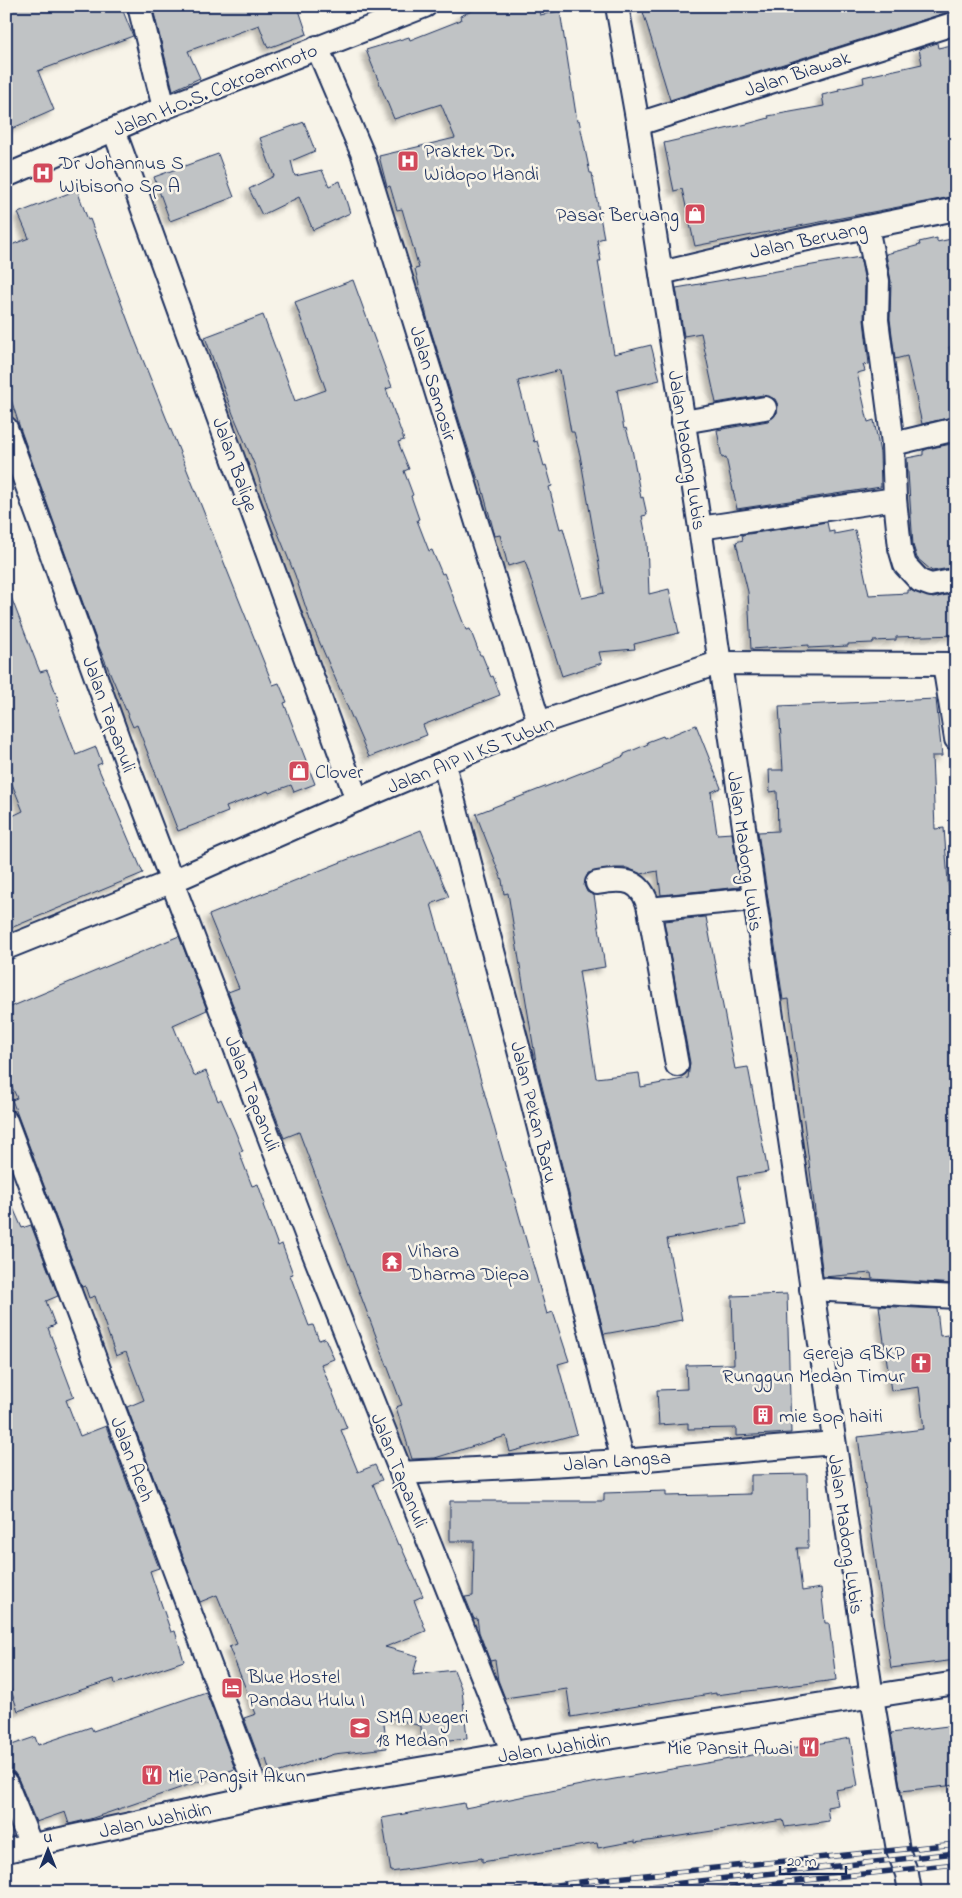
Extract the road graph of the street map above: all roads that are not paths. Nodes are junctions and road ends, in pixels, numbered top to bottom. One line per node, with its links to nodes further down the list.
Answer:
1 (139, 6): 6 (street)
2 (426, 6): 5 (street, Jalan H.O.S. Cokroaminoto)
3 (617, 6): 7 (street, Jalan Madong Lubis)
4 (956, 23): 7 (street, Jalan Biawak)
5 (317, 47): 6 (street, Jalan H.O.S. Cokroaminoto); 23 (street, Jalan Samosir)
6 (164, 108): 8 (street, Jalan H.O.S. Cokroaminoto)
7 (638, 124): 12 (street, Jalan Madong Lubis)
8 (114, 130): 9 (street, Jalan H.O.S. Cokroaminoto); 26 (street, Jalan Balige)
9 (6, 176)
10 (956, 209): 11 (street, Jalan Beruang)
11 (867, 227): 12 (street, Jalan Beruang); 17 (street)
12 (661, 273): 14 (street, Jalan Madong Lubis)
13 (765, 408): 14 (street)
14 (683, 422): 19 (street, Jalan Madong Lubis)
15 (6, 428): 27 (street, Jalan Tapanuli)
16 (956, 429): 17 (street)
17 (894, 444): 18 (street)
18 (895, 499): 19 (street); 20 (street)
19 (700, 528): 21 (street, Jalan Madong Lubis)
20 (956, 580)
21 (718, 663): 22 (street, Jalan AIP II KS Tubun); 23 (street, Jalan AIP II KS Tubun); 29 (street, Jalan Madong Lubis)
22 (950, 664): 24 (street)
23 (539, 723): 25 (street, Jalan AIP II KS Tubun)
24 (956, 739)
25 (444, 764): 26 (street, Jalan AIP II KS Tubun); 37 (street, Jalan Pekan Baru)
26 (357, 800): 27 (street, Jalan AIP II KS Tubun)
27 (174, 881): 31 (street, Jalan AIP II KS Tubun); 38 (street, Jalan Tapanuli)
28 (597, 883): 30 (street)
29 (754, 899): 30 (street); 34 (street, Jalan Madong Lubis)
30 (649, 909): 32 (street)
31 (6, 948)
32 (677, 1065)
33 (6, 1121): 43 (street, Jalan Aceh)
34 (811, 1289): 35 (street); 36 (street, Jalan Madong Lubis)
35 (956, 1297)
36 (834, 1443): 37 (street, Jalan Langsa); 40 (street, Jalan Madong Lubis)
37 (623, 1461): 38 (street, Jalan Langsa)
38 (401, 1473): 41 (street, Jalan Tapanuli)
39 (956, 1683): 40 (street, Jalan Wahidin)
40 (872, 1697): 41 (street, Jalan Wahidin); 46 (street, Jalan Madong Lubis)
41 (513, 1753): 43 (street, Jalan Wahidin)
42 (6, 1783): 44 (street)
43 (259, 1796): 44 (street, Jalan Wahidin)
44 (31, 1845): 45 (street, Jalan Wahidin)
45 (6, 1851)
46 (910, 1892)

